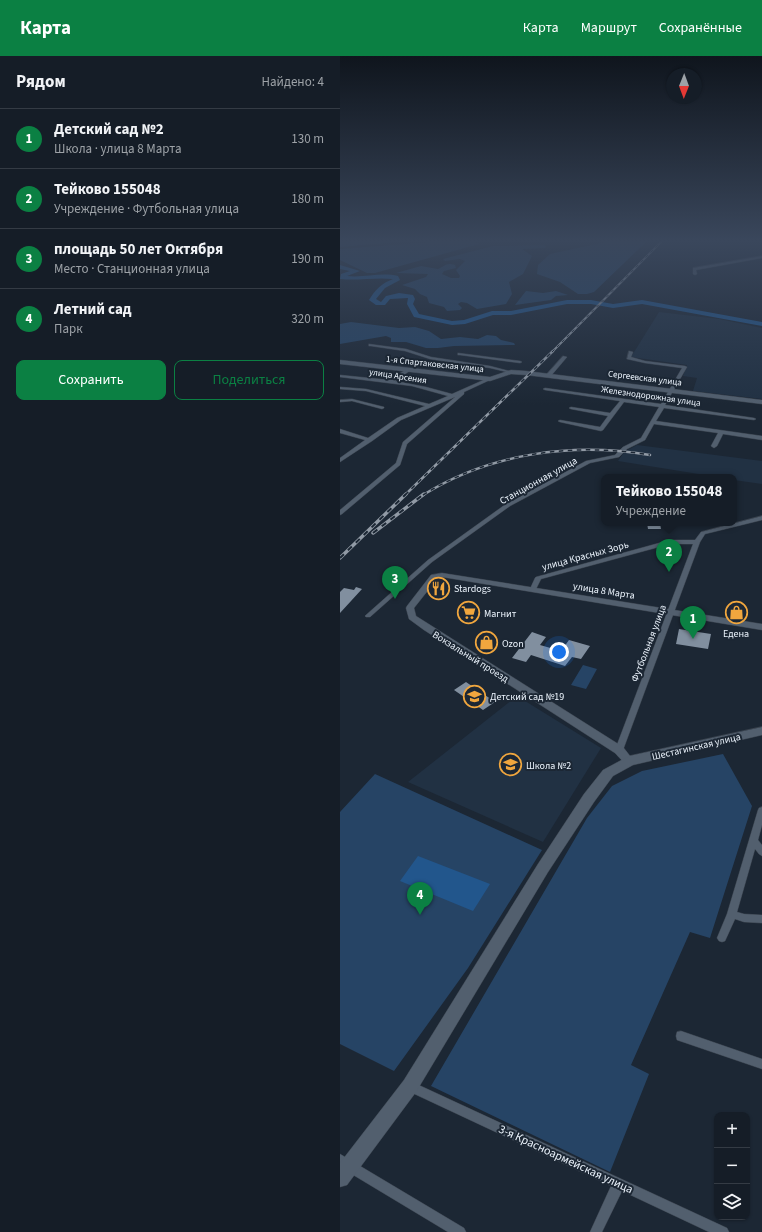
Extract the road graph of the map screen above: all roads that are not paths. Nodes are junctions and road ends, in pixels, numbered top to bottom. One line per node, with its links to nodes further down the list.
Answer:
1 (371, 346): 8 (street)
2 (631, 352): 19 (street, Станционная улица)
3 (460, 354): 4 (street)
4 (480, 356): 7 (street); 8 (street)
5 (565, 357): 13 (street)
6 (340, 362): 9 (street, 1-я Спартаковская улица)
7 (520, 362)
8 (471, 364): 10 (street)
9 (409, 370): 14 (street, 1-я Спартаковская улица); 15 (street)
10 (511, 372): 11 (street, 1-я Спартаковская улица); 14 (street, 1-я Спартаковская улица)
11 (526, 373): 13 (street, Сергеевская улица)
12 (340, 376): 15 (street, улица Арсения)
13 (548, 376): 19 (street, Сергеевская улица)
14 (490, 379): 20 (street)
15 (391, 381): 21 (street, улица Арсения)
16 (340, 388): 18 (street)
17 (545, 389): 22 (street, Железнодорожная улица)
18 (366, 390): 24 (street); 27 (street)
19 (671, 390): 25 (street, Сергеевская улица); 28 (street, Станционная улица)
20 (462, 393): 21 (street); 41 (street)
21 (453, 396): 27 (street)
22 (623, 400): 28 (street, Железнодорожная улица); 31 (street)
23 (340, 401): 24 (street)
24 (346, 401): 26 (street); 29 (street)
25 (762, 402)
26 (340, 404)
27 (432, 406): 38 (street)
28 (662, 406): 32 (street, Железнодорожная улица); 34 (street, Станционная улица)
29 (382, 408)
30 (571, 408): 31 (street)
31 (612, 415): 33 (street)
32 (754, 419)
33 (560, 422)
34 (653, 422): 36 (street); 48 (street, Станционная улица)
35 (340, 431): 38 (street)
36 (721, 432): 37 (street); 39 (street)
37 (762, 438)
38 (370, 440): 40 (street)
39 (714, 446)
40 (340, 460)
41 (340, 513)
42 (762, 518): 43 (street)
43 (737, 524)
44 (731, 526): 45 (street)
45 (697, 542): 46 (street, улица Красных Зорь); 47 (street, Футбольная улица)
46 (533, 589): 47 (street, улица 8 Марта); 49 (street, улица 8 Марта)
47 (671, 612): 50 (street, улица 8 Марта); 52 (street, Футбольная улица)
48 (368, 616)
49 (412, 617): 52 (street, Вокзальный проезд)
50 (762, 627)
51 (762, 731): 52 (main road, Шестагинская улица)
52 (624, 756): 61 (main road, Шестагинская улица)
53 (762, 810): 54 (street)
54 (753, 840): 55 (street); 56 (street)
55 (762, 852)
56 (732, 914): 57 (street); 58 (street)
57 (761, 921)
58 (722, 938)
59 (681, 1036): 60 (street)
60 (762, 1064)
61 (410, 1086): 62 (main road, Шестагинская улица); 64 (street, 3-я Красноармейская улица)
62 (345, 1163): 63 (main road, Шестагинская улица); 65 (street)
63 (340, 1178)
64 (619, 1183): 66 (street); 67 (street, 3-я Красноармейская улица)
65 (460, 1232)
66 (596, 1232)
67 (722, 1232)

